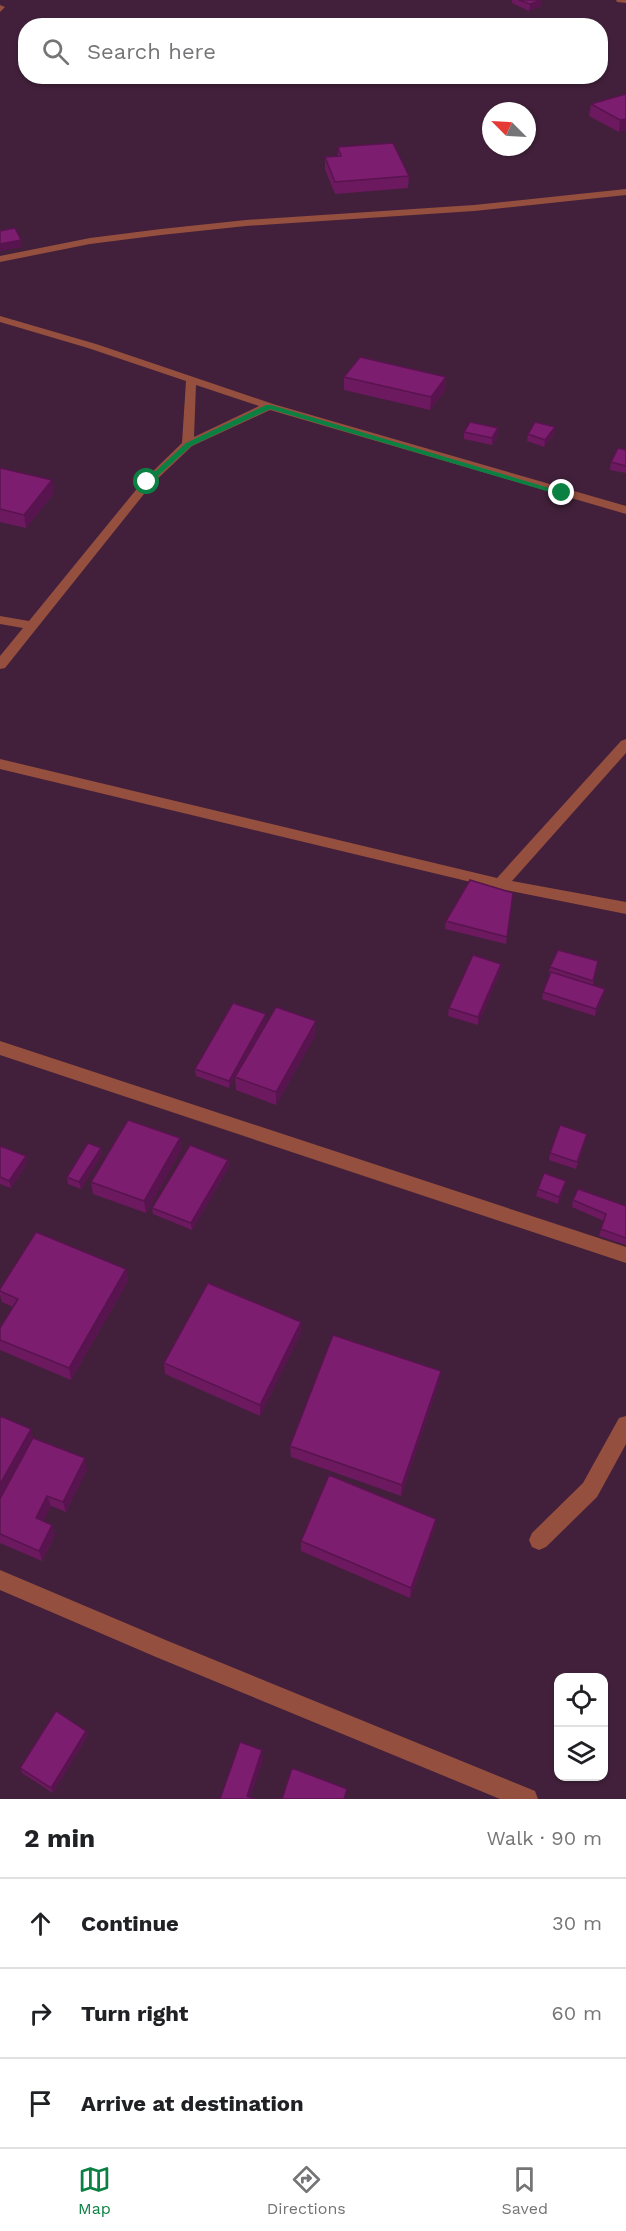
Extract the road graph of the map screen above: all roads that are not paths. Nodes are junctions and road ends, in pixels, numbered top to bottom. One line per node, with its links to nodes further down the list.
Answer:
1 (620, 0): 2 (street)
2 (626, 1)
3 (626, 192): 4 (street)
4 (0, 260)
5 (0, 319): 6 (street)
6 (191, 381): 7 (street); 8 (street)
7 (269, 406): 8 (street); 9 (street)
8 (188, 444): 11 (street)
9 (626, 510)
10 (0, 620): 11 (street)
11 (30, 625): 12 (street)
12 (0, 664)
13 (626, 744): 15 (street)
14 (0, 764): 15 (street)
15 (500, 884): 16 (street)
16 (626, 908)
17 (0, 1048): 18 (street)
18 (626, 1256)
19 (626, 1425): 20 (street)
20 (539, 1540)
21 (0, 1580): 22 (street)
22 (527, 1799)

